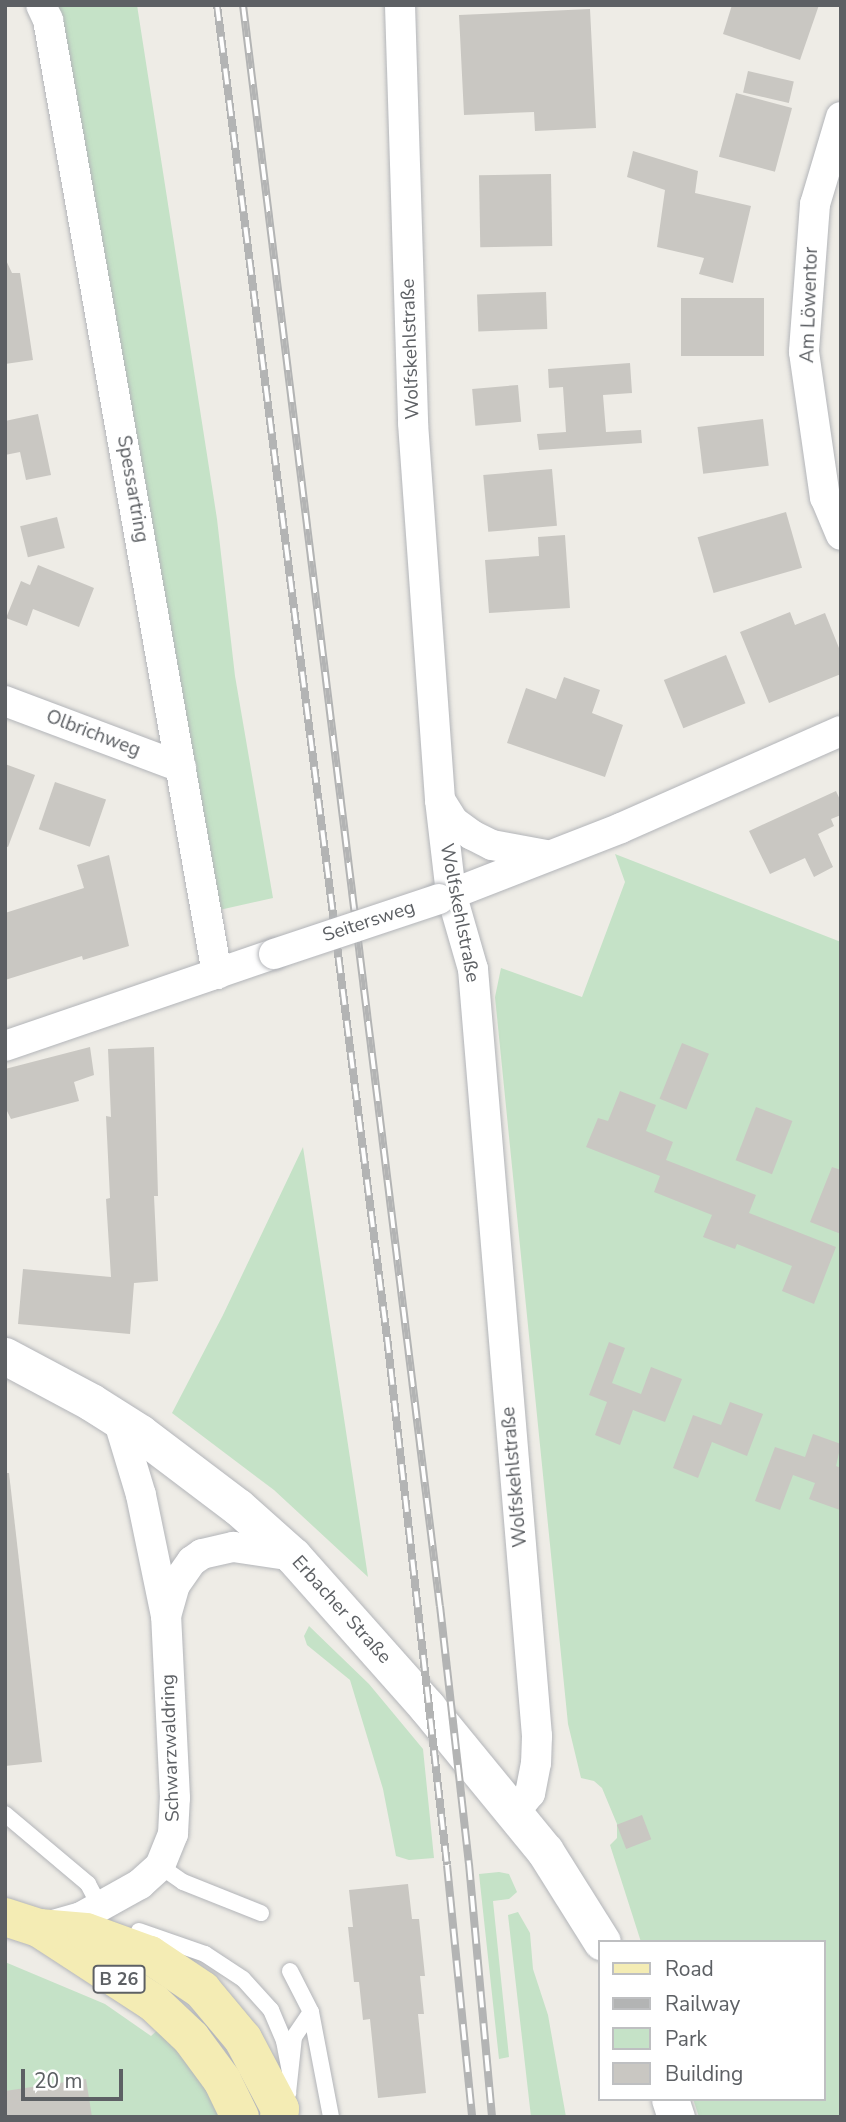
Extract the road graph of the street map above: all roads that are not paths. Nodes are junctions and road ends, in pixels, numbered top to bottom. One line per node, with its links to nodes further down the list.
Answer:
1 (41, 5): 7 (street, Spessartring)
2 (400, 5): 8 (street, Wolfskehlstraße)
3 (841, 117): 4 (street, Am Löwentor)
4 (841, 535)
5 (5, 701): 7 (street, Olbrichweg)
6 (841, 731): 9 (street, Seitersweg)
7 (181, 767): 11 (street, Spessartring)
8 (440, 800): 9 (street); 10 (street, Wolfskehlstraße)
9 (550, 856): 10 (street, Seitersweg)
10 (445, 896): 11 (street, Seitersweg, bridge); 17 (street, Wolfskehlstraße)
11 (216, 974): 12 (street, Seitersweg)
12 (5, 1046)
13 (5, 1356): 14 (street, Erbacher Straße)
14 (118, 1419): 15 (street, Erbacher Straße); 16 (street, Schwarzwaldring)
15 (293, 1556): 16 (street, Schwarzwaldring); 17 (street, Erbacher Straße)
16 (166, 1616): 19 (street, Schwarzwaldring)
17 (514, 1813): 23 (street, Erbacher Straße)
18 (5, 1814): 21 (lane)
19 (160, 1867): 20 (lane); 21 (street)
20 (261, 1913)
21 (94, 1920): 22 (main road, B 26); 26 (lane); 27 (main road, B 26)
22 (22, 1923): 28 (main road, B 26)
23 (601, 1940)
24 (290, 1971): 25 (lane)
25 (311, 2012): 26 (lane); 29 (lane)
26 (290, 2071): 27 (lane)
27 (279, 2113)
28 (240, 2117)
29 (331, 2117)

